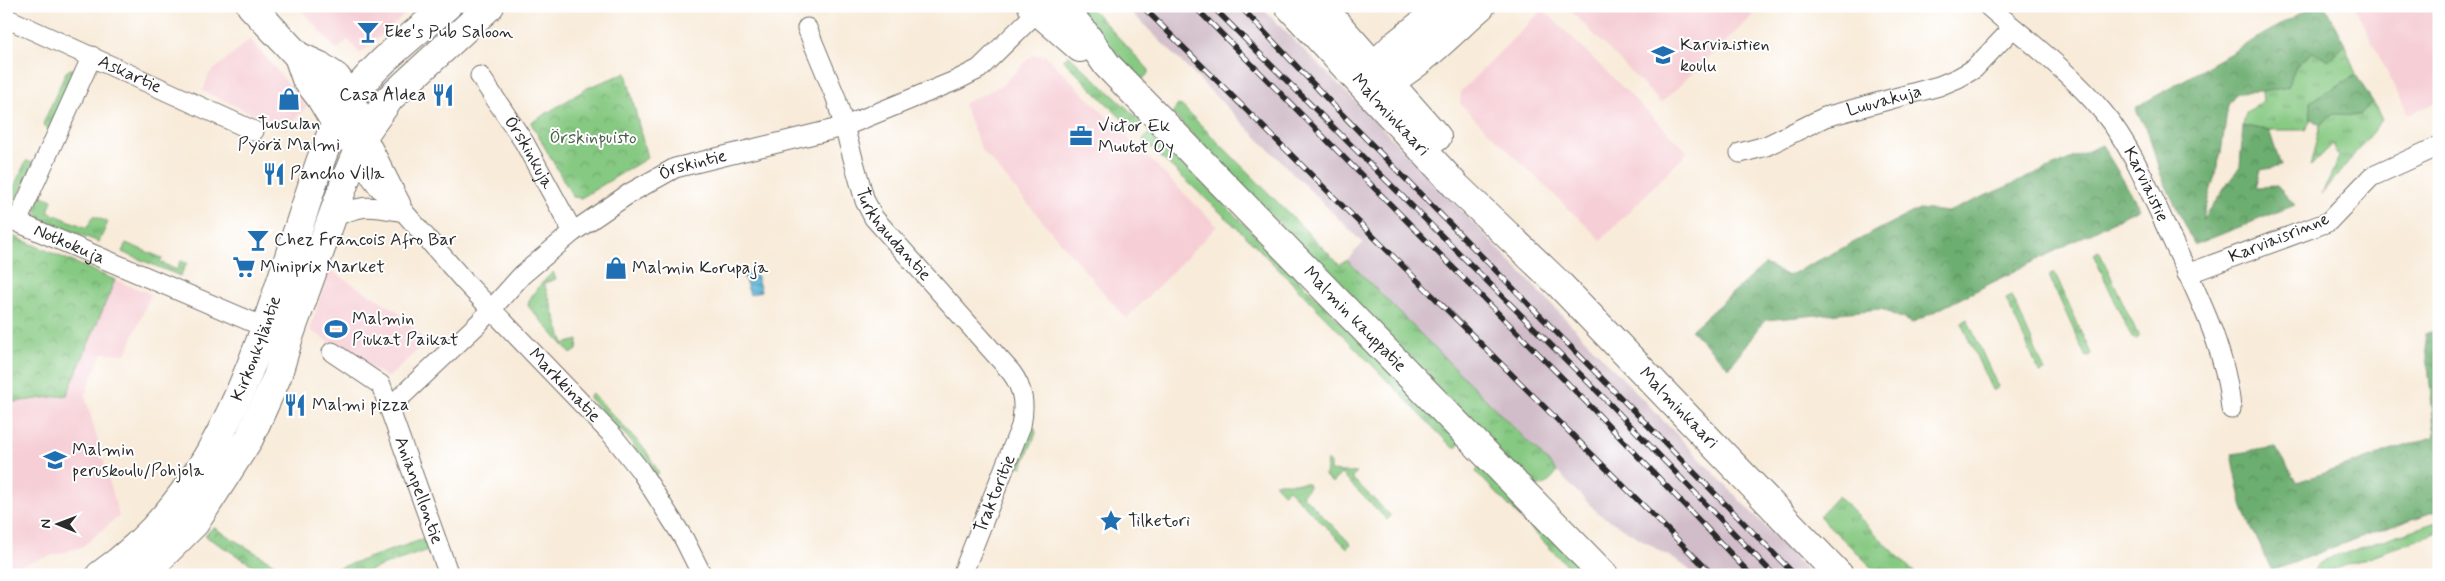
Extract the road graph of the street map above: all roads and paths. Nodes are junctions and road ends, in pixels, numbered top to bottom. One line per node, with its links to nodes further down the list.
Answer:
1 (251, 6): 14 (main road)
2 (447, 6): 17 (main road, Kirkonkyläntie)
3 (490, 6): 21 (main road, Kirkonkyläntie)
4 (1288, 6): 16 (main road, Malminkaari)
5 (1321, 6): 16 (main road, Malminkaari)
6 (1444, 6): 16 (main road)
7 (1481, 6): 16 (main road)
8 (1988, 6): 12 (street, Karviaistie)
9 (1043, 8): 19 (street, Örskintie); 40 (main road, Malmin kauppatie)
10 (6, 18): 13 (street, Askartie)
11 (807, 28): 19 (street, Turkhaudantie)
12 (2014, 28): 23 (street, Luuvakuja); 28 (street, Karviaistie)
13 (92, 56): 20 (street, Askartie); 26 (street, Notkokuja)
14 (298, 56): 17 (main road); 18 (main road)
15 (480, 76): 27 (street, Örskinkuja)
16 (1377, 79): 41 (main road, Malminkaari)
17 (350, 99): 18 (main road, Kirkonkyläntie); 21 (main road)
18 (336, 124): 21 (main road); 30 (main road, Kirkonkyläntie)
19 (843, 127): 27 (street, Örskintie); 34 (street, Turkhaudantie)
20 (254, 131)
21 (360, 144): 24 (street, Markkinatie); 25 (main road, Kirkonkyläntie)
22 (2439, 146): 28 (street, Karviaisrinne)
23 (1740, 153)
24 (404, 212): 25 (street); 29 (street, Markkinatie)
25 (332, 218): 30 (main road, Kirkonkyläntie)
26 (12, 220): 30 (street, Notkokuja)
27 (573, 232): 29 (street, Örskintie)
28 (2187, 274): 33 (street, Karviaistie)
29 (491, 309): 32 (street, Örskintie); 38 (street, Markkinatie)
30 (277, 332): 35 (main road, Kirkonkyläntie); 36 (main road, Kirkonkyläntie)
31 (332, 352): 32 (street, Anianpellontie)
32 (390, 407): 37 (street, Anianpellontie)
33 (2231, 409)
34 (1024, 412): 39 (street, Traktoritie)
35 (110, 572)
36 (143, 575)
37 (448, 575)
38 (702, 575)
39 (962, 575)
40 (1604, 575)
41 (1839, 575)

